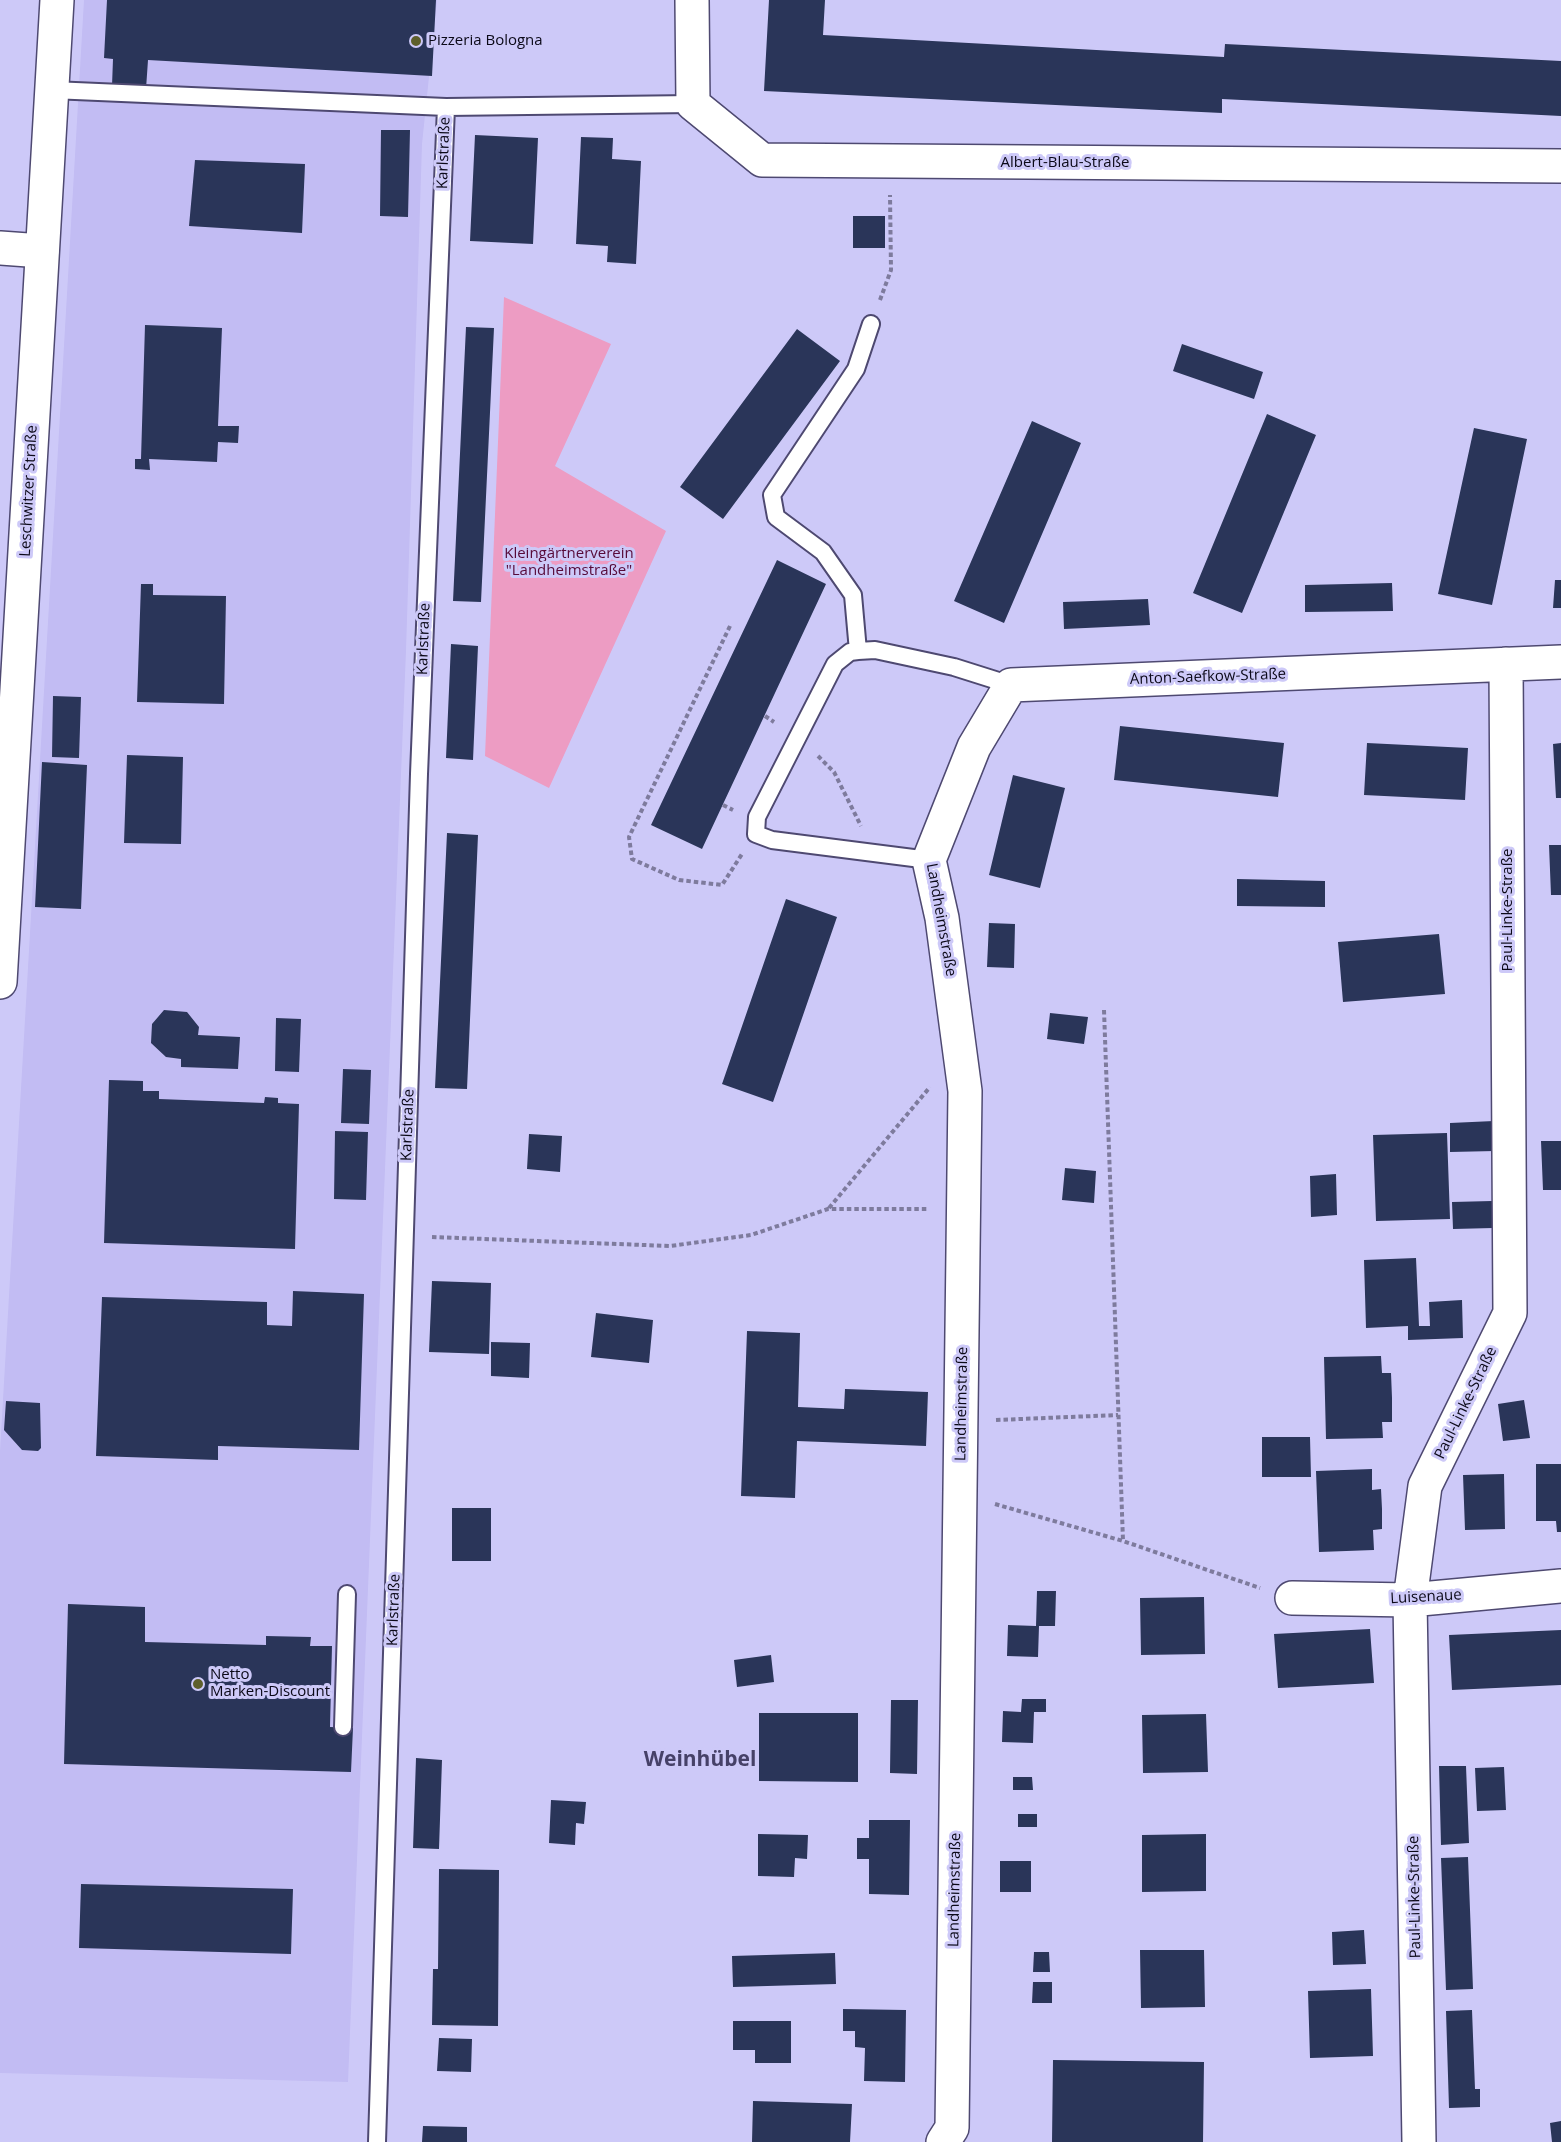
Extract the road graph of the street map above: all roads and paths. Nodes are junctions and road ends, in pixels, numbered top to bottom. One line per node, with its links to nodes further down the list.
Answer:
1 (57, 0): 3 (street, Leschwitzer Straße)
2 (692, 0): 4 (street)
3 (52, 90): 5 (lane); 9 (street, Leschwitzer Straße)
4 (693, 104): 5 (lane); 6 (street, Albert-Blau-Straße)
5 (446, 107): 27 (lane, Karlstraße)
6 (890, 161): 7 (street, Albert-Blau-Straße); 10 (path)
7 (1561, 166)
8 (0, 248): 9 (street)
9 (42, 251): 22 (street, Leschwitzer Straße)
10 (891, 270)
11 (871, 324): 13 (lane)
12 (730, 626): 19 (path)
13 (858, 651): 16 (lane, Anton-Saefkow-Straße); 18 (lane)
14 (1561, 662): 15 (street, Anton-Saefkow-Straße)
15 (1506, 664): 16 (street, Anton-Saefkow-Straße); 36 (street, Paul-Linke-Straße)
16 (1011, 685): 21 (street, Landheimstraße)
17 (765, 716): 18 (path)
18 (798, 736): 19 (lane); 20 (path)
19 (756, 834): 20 (lane)
20 (876, 854): 21 (lane)
21 (929, 860): 24 (street, Landheimstraße)
22 (0, 982)
23 (1104, 1011): 28 (path)
24 (961, 1049): 25 (path); 26 (street, Landheimstraße)
25 (828, 1209): 26 (path); 27 (path)
26 (966, 1209): 29 (street, Landheimstraße)
27 (404, 1236): 38 (lane, Karlstraße)
28 (1118, 1415): 29 (path); 31 (path)
29 (961, 1421): 30 (street, Landheimstraße)
30 (960, 1494): 31 (path); 39 (street, Landheimstraße)
31 (1123, 1541): 33 (path)
32 (1561, 1587): 36 (street, Luisenaue)
33 (1258, 1588)
34 (347, 1594): 37 (lane)
35 (1292, 1598): 36 (street, Luisenaue)
36 (1410, 1600): 40 (street, Paul-Linke-Straße)
37 (343, 1728)
38 (377, 2142)
39 (943, 2142)
40 (1419, 2142)

